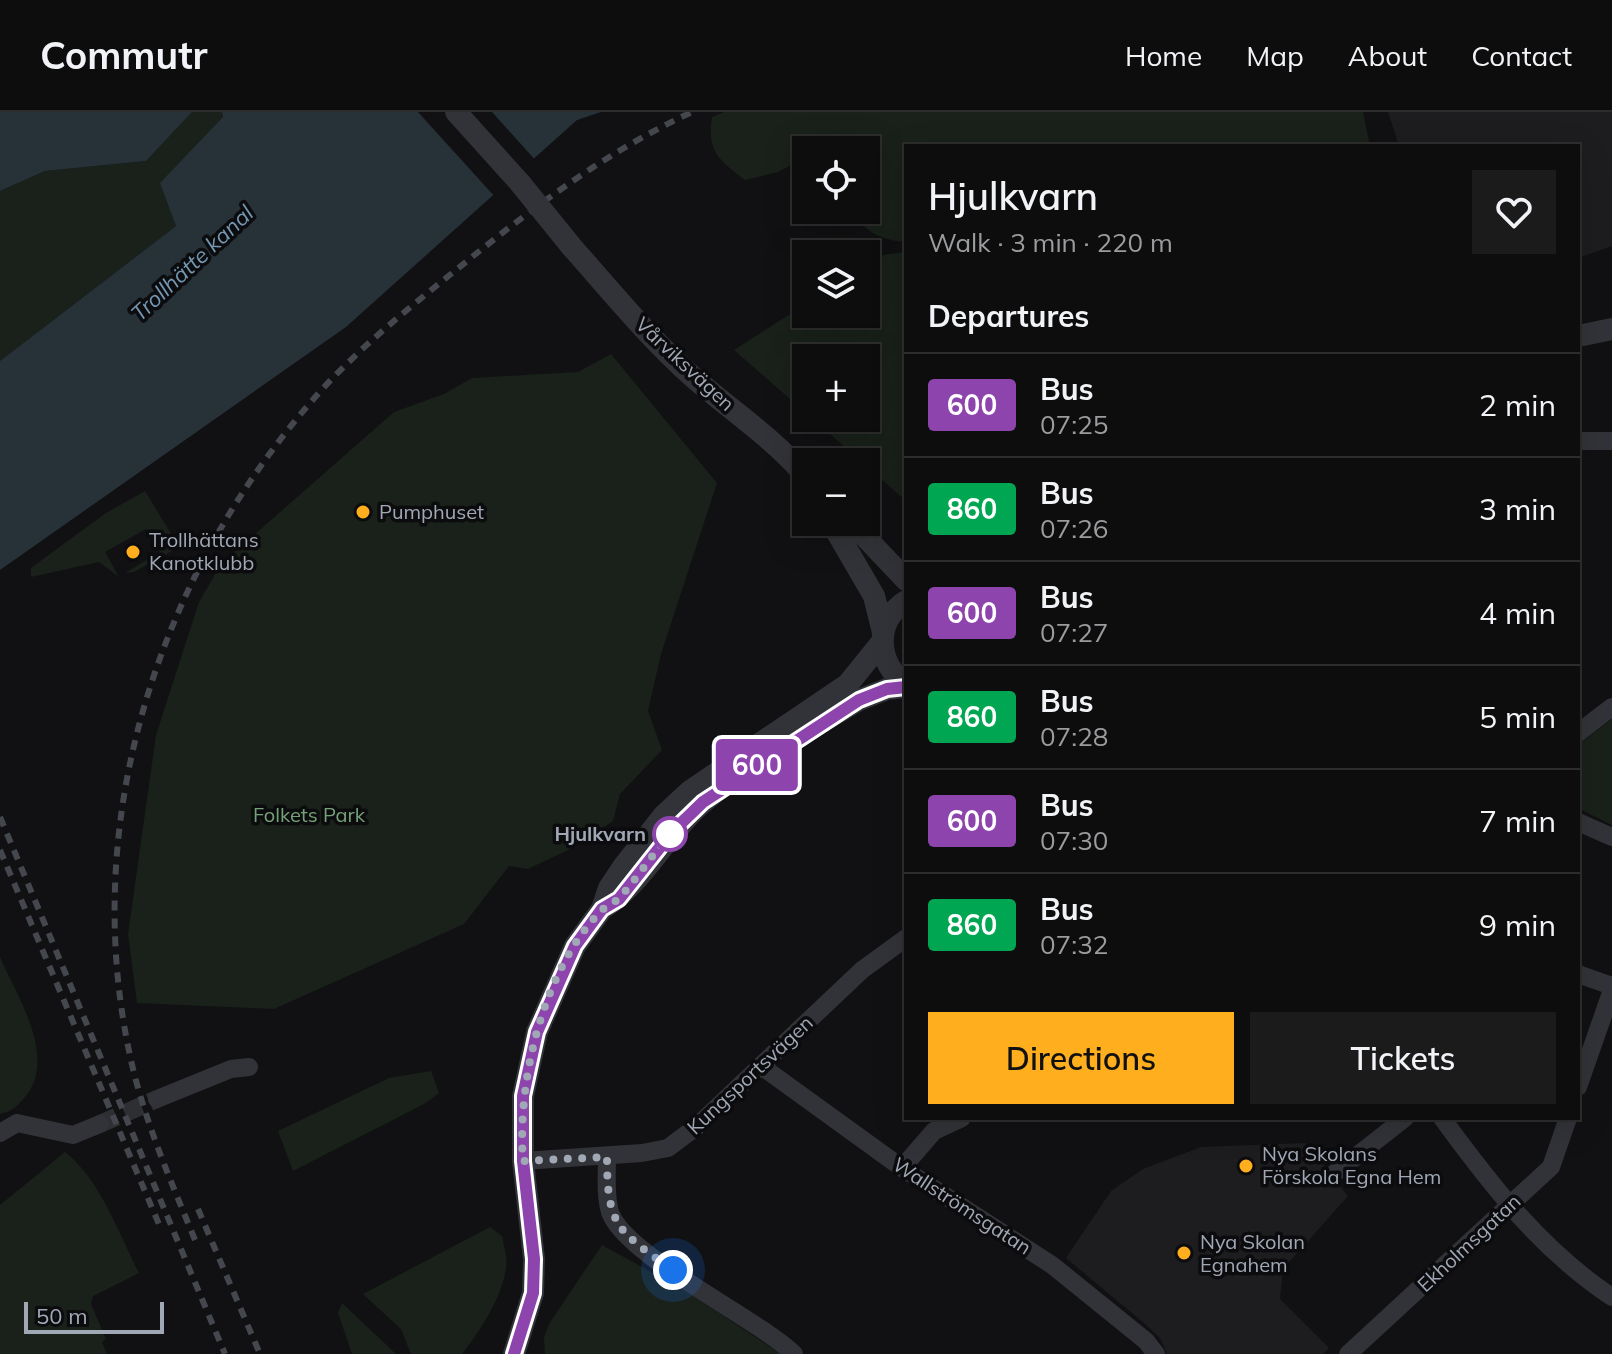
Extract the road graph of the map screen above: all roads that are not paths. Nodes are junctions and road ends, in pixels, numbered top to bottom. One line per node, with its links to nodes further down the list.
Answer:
1 (456, 112): 6 (street, Vårviksvägen, bridge)
2 (1612, 329): 3 (street)
3 (1580, 336)
4 (1580, 441): 5 (street)
5 (1612, 441)
6 (792, 462)
7 (839, 536): 11 (street)
8 (864, 536): 9 (street)
9 (904, 578)
10 (904, 603): 11 (street)
11 (882, 637): 12 (street); 18 (street)
12 (904, 683)
13 (904, 686): 18 (street)
14 (1612, 707): 15 (street)
15 (1580, 731)
16 (1580, 823): 17 (street)
17 (1612, 837)
18 (602, 909): 33 (street)
19 (904, 939): 22 (street, Kungsportsvägen)
20 (1580, 975): 21 (street)
21 (1612, 988): 24 (street)
22 (761, 1066): 32 (street, Kungsportsvägen); 34 (street, Wallströmsgatan)
23 (249, 1067): 25 (street)
24 (1580, 1081)
25 (157, 1099)
26 (958, 1120): 34 (street)
27 (1402, 1120): 35 (street)
28 (1444, 1120): 36 (street)
29 (1567, 1120): 36 (street, Ekholmsgatan)
30 (100, 1124): 31 (street)
31 (0, 1133)
32 (607, 1157): 33 (street, Kungsportsvägen); 39 (street)
33 (523, 1161): 38 (street)
34 (902, 1168): 40 (street, Wallströmsgatan)
35 (1331, 1176)
36 (1508, 1206): 37 (street); 41 (street, Ekholmsgatan)
37 (1612, 1297)
38 (514, 1354)
39 (794, 1354)
40 (1156, 1354)
41 (1348, 1354)

